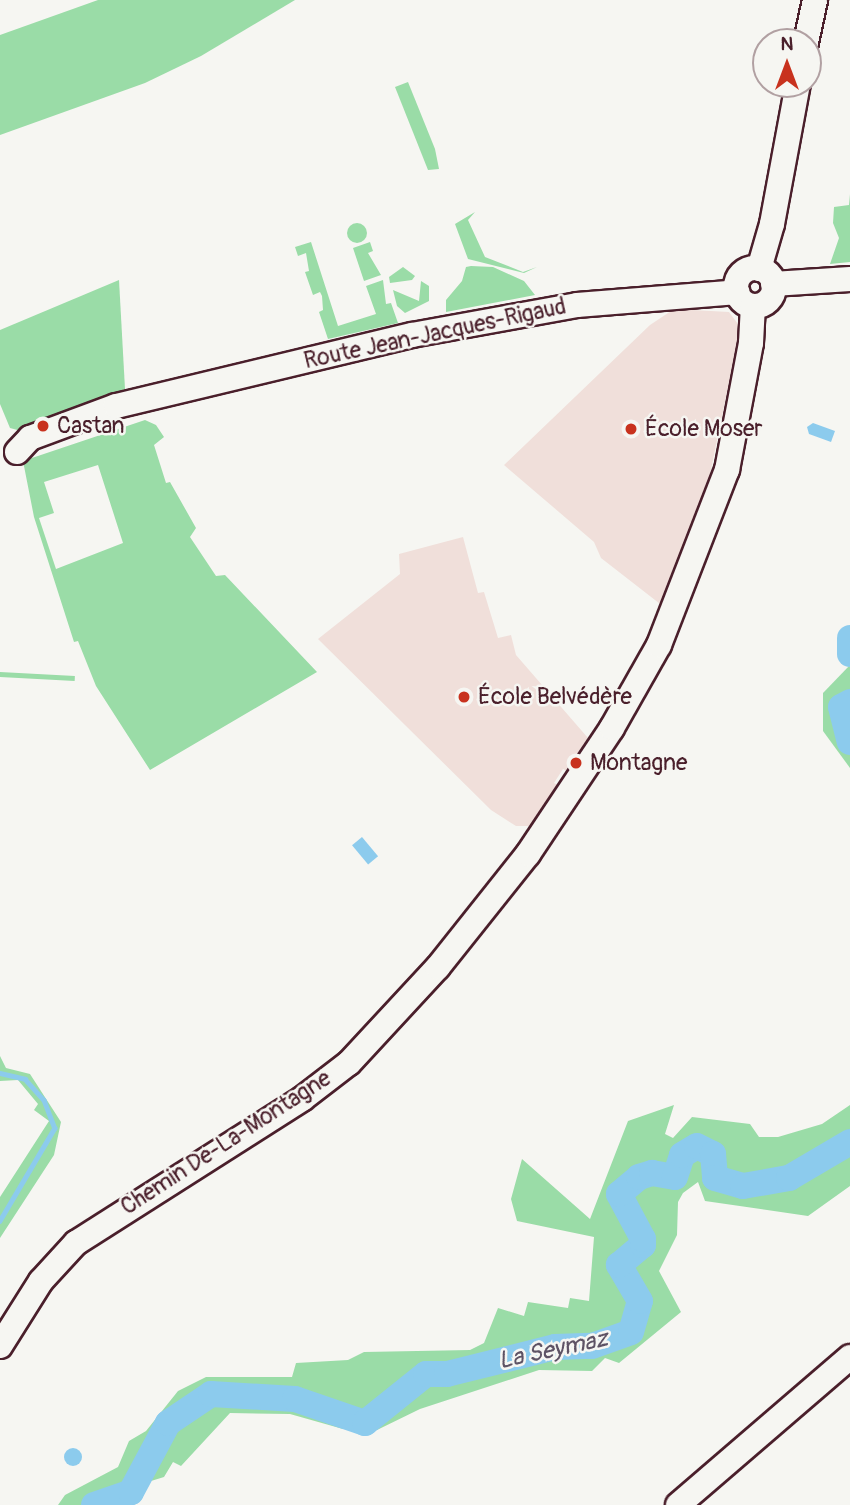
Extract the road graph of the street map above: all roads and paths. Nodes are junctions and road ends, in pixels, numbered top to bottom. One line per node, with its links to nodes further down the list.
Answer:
1 (815, 0): 2 (street)
2 (809, 28)
3 (795, 98): 4 (street)
4 (766, 276): 5 (street); 6 (street); 6 (street)
5 (850, 279)
6 (745, 299): 7 (street, Route Jean-Jacques-Rigaud); 8 (street, Chemin De-La-Montagne)
7 (8, 456)
8 (0, 1346)
9 (850, 1357): 10 (street)
10 (678, 1505)

